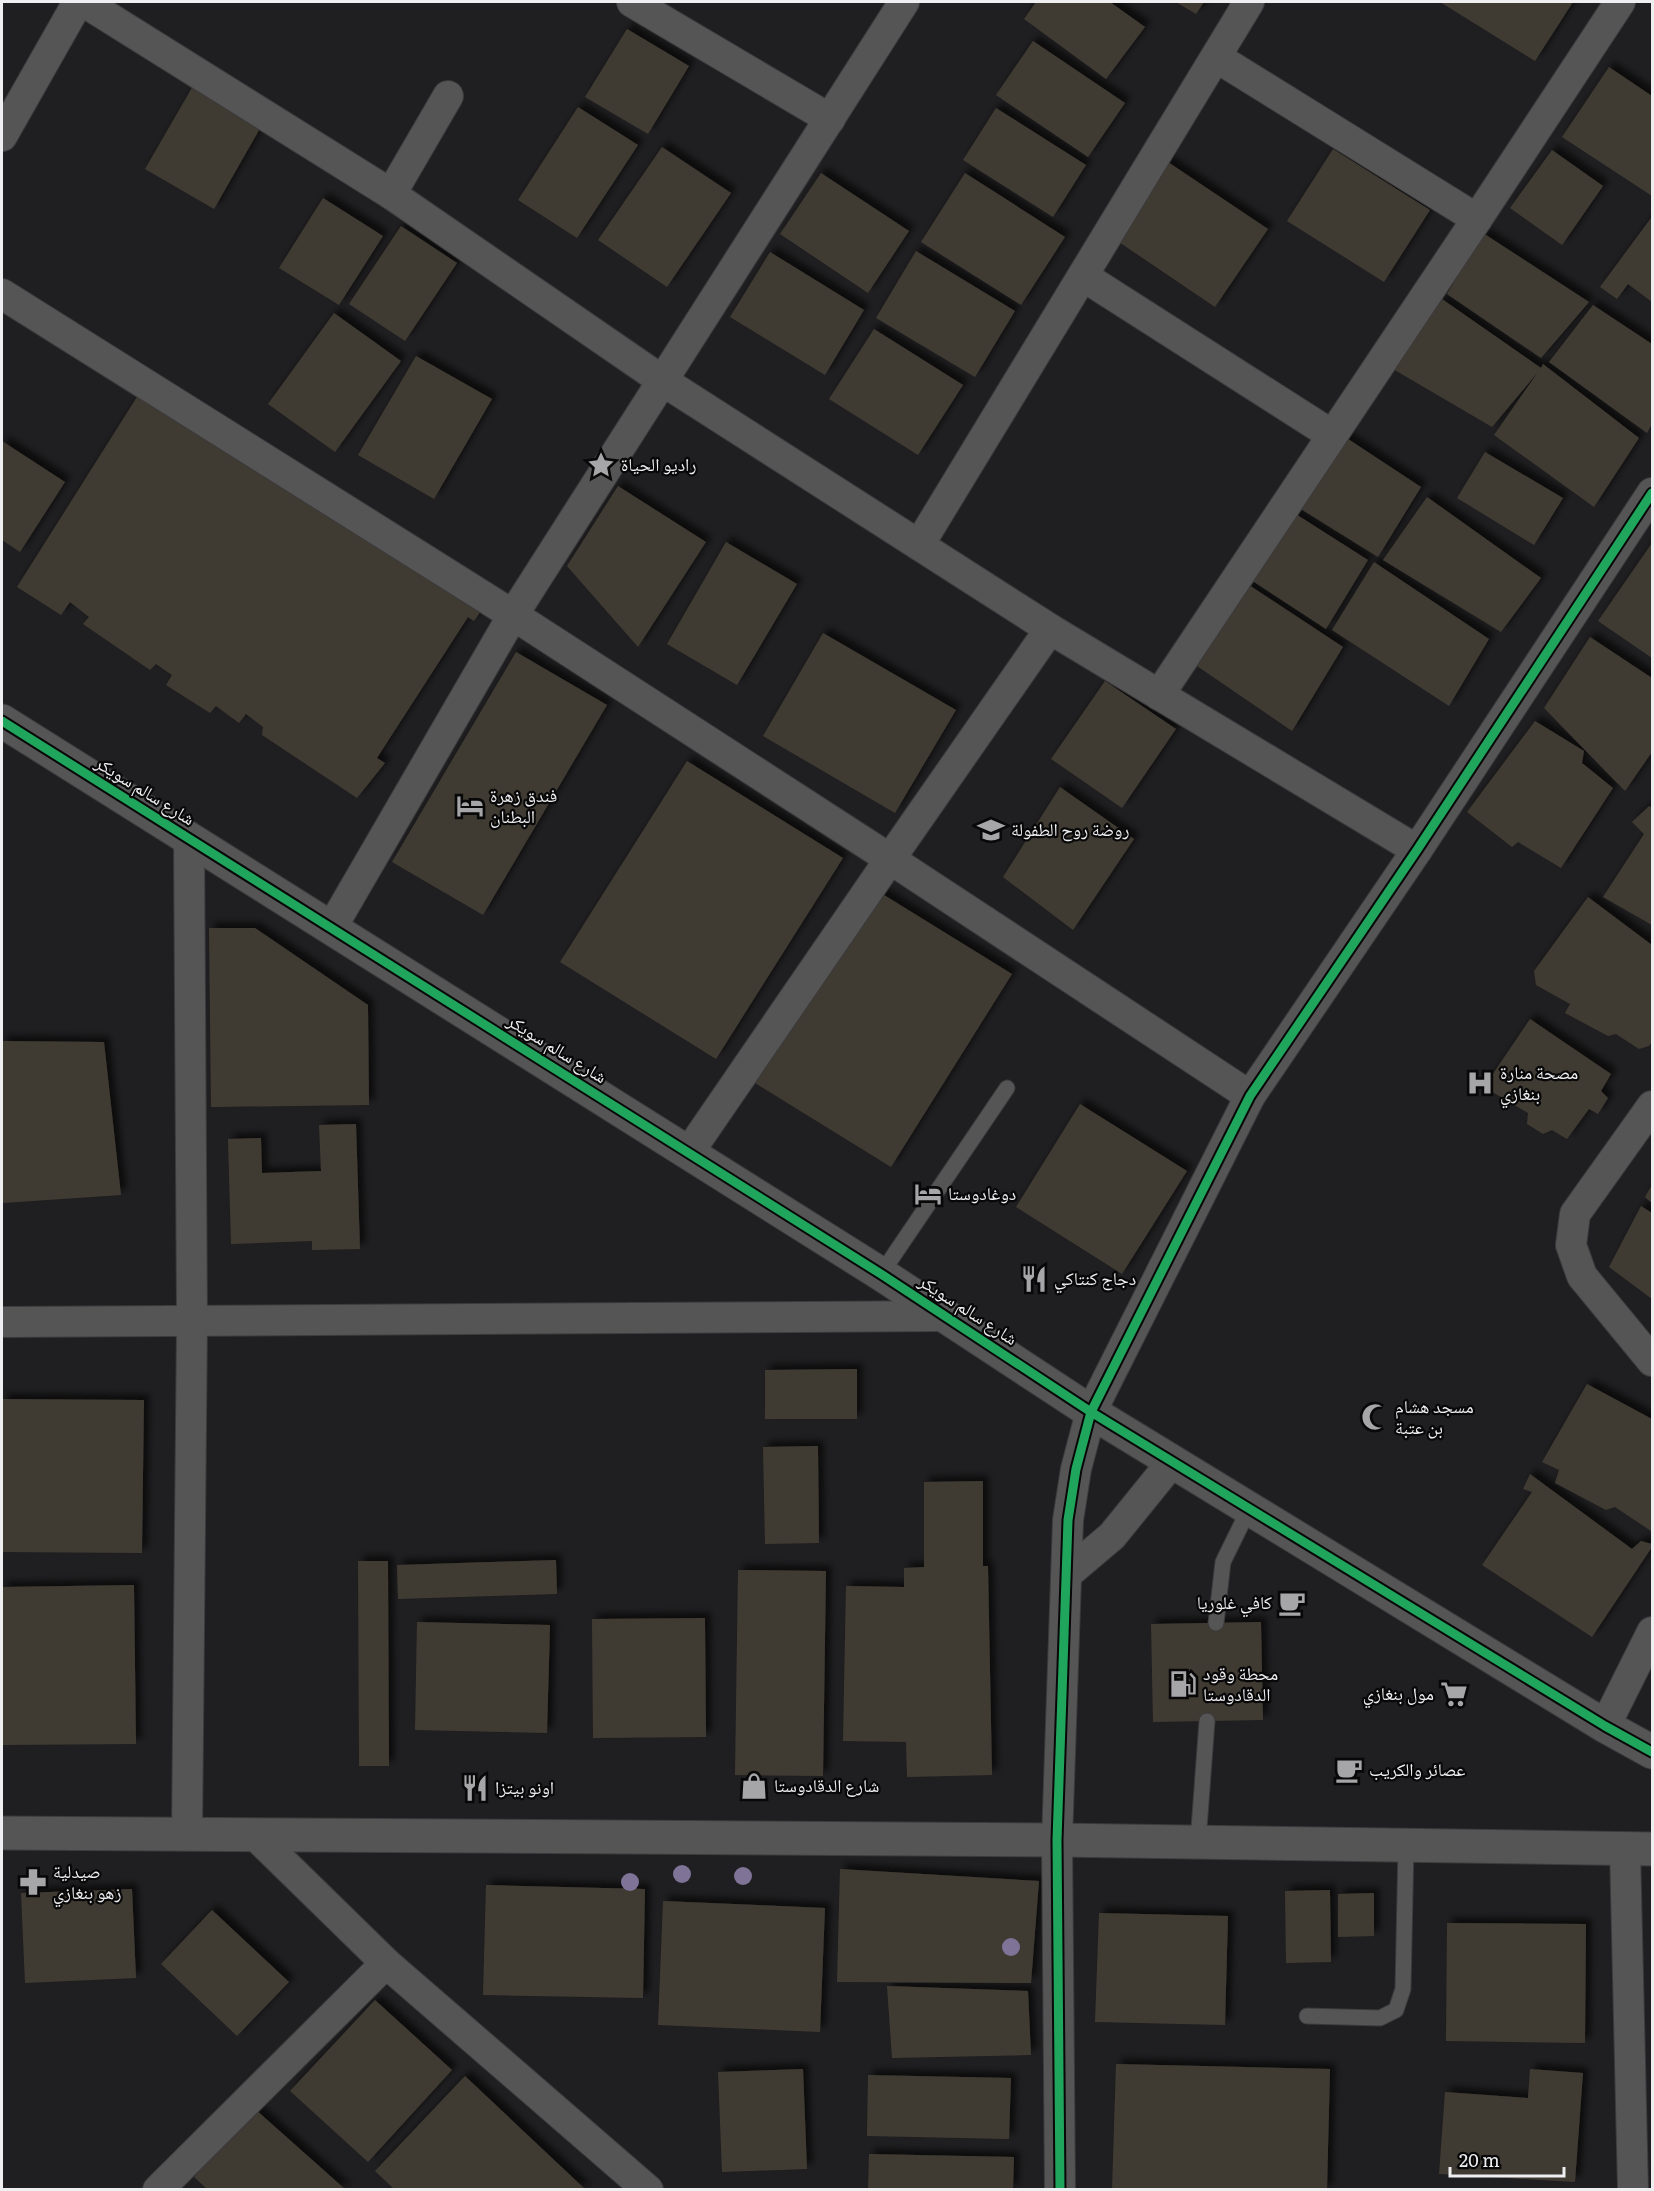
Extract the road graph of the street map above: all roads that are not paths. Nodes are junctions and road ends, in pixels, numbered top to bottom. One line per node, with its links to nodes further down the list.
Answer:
1 (78, 2): 10 (street)
2 (84, 2): 11 (street)
3 (632, 2): 9 (street)
4 (904, 2): 9 (street)
5 (1250, 2): 7 (street)
6 (1620, 2): 12 (street)
7 (1216, 57): 12 (street); 13 (street)
8 (448, 96): 11 (street)
9 (830, 119): 15 (street)
10 (2, 136)
11 (391, 194): 15 (street)
12 (1477, 219): 16 (street)
13 (1083, 276): 16 (street); 18 (street)
14 (2, 294): 19 (street)
15 (663, 381): 18 (street); 19 (street)
16 (1332, 435): 21 (street)
17 (1653, 493): 24 (street)
18 (919, 545): 20 (street)
19 (513, 615): 25 (street); 26 (street)
20 (1050, 629): 21 (street); 25 (street)
21 (1159, 695): 24 (street)
22 (2, 721): 23 (street, شارع سالم سويكر)
23 (189, 838): 26 (street, شارع سالم سويكر); 33 (street)
24 (1418, 850): 28 (street)
25 (891, 859): 28 (street); 30 (street)
26 (332, 927): 30 (street, شارع سالم سويكر)
27 (1007, 1088): 31 (lane)
28 (1250, 1096): 36 (street)
29 (1653, 1106): 35 (street)
30 (689, 1152): 31 (street, شارع سالم سويكر)
31 (881, 1274): 32 (street, شارع سالم سويكر)
32 (948, 1316): 33 (street); 36 (street, شارع سالم سويكر)
33 (192, 1321): 34 (street); 46 (street)
34 (2, 1322)
35 (1653, 1361)
36 (1091, 1412): 37 (street, شارع سالم سويكر); 39 (street)
37 (1172, 1462): 38 (street, شارع سالم سويكر); 39 (street)
38 (1249, 1509): 40 (lane); 43 (street, شارع سالم سويكر)
39 (1067, 1574): 48 (street)
40 (1216, 1623)
41 (1653, 1632): 43 (street)
42 (1207, 1721): 49 (lane)
43 (1605, 1726): 44 (street, شارع سالم سويكر)
44 (1653, 1752)
45 (2, 1833): 46 (street)
46 (187, 1834): 47 (street)
47 (255, 1835): 48 (street); 52 (street)
48 (1057, 1840): 49 (street); 56 (street)
49 (1198, 1842): 50 (street)
50 (1406, 1846): 51 (street); 53 (lane)
51 (1639, 1849): 57 (street)
52 (386, 1963): 54 (street); 55 (street)
53 (1307, 2016)
54 (158, 2190)
55 (648, 2190)
56 (1060, 2190)
57 (1633, 2190)

